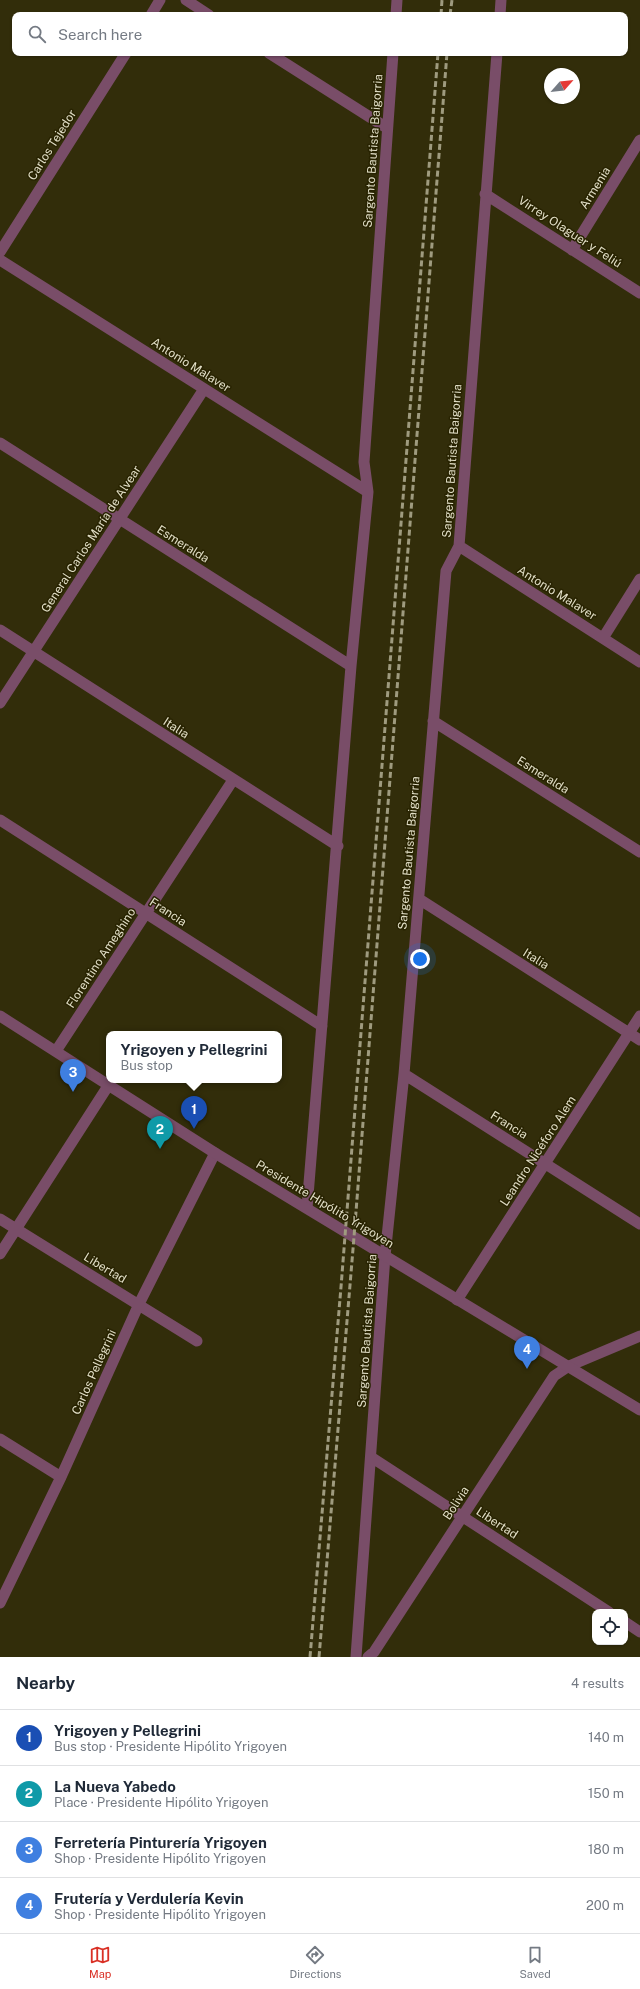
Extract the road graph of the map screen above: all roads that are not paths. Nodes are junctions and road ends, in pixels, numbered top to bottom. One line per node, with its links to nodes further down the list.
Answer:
1 (160, 0): 5 (street)
2 (186, 0): 6 (street)
3 (398, 0): 7 (street)
4 (501, 0): 8 (street)
5 (152, 12)
6 (205, 12)
7 (396, 12)
8 (500, 12)
9 (124, 56): 17 (street, Carlos Tejedor)
10 (274, 56): 13 (street)
11 (393, 56): 13 (street, Sargento Bautista Baigorria)
12 (497, 56): 15 (street, Sargento Bautista Baigorria)
13 (387, 128): 22 (street, Sargento Bautista Baigorria)
14 (640, 140): 16 (street, Armenia)
15 (485, 194): 16 (street, Virrey Olaguer y Feliú); 24 (street, Sargento Bautista Baigorria)
16 (572, 250): 19 (street, Virrey Olaguer y Feliú)
17 (0, 252)
18 (0, 260): 20 (street, Antonio Malaver)
19 (640, 293)
20 (204, 389): 22 (street, Antonio Malaver); 23 (street, General Carlos María de Alvear)
21 (0, 443): 23 (street, Esmeralda)
22 (368, 492): 30 (street, Sargento Bautista Baigorria)
23 (120, 519): 28 (street, General Carlos María de Alvear); 30 (street, Esmeralda)
24 (459, 546): 27 (street, Antonio Malaver); 32 (street, Sargento Bautista Baigorria)
25 (640, 579): 27 (street)
26 (0, 630): 28 (street, Italia)
27 (603, 638): 29 (street, Antonio Malaver)
28 (34, 652): 31 (street, General Carlos María de Alvear); 33 (street, Italia)
29 (640, 662)
30 (351, 666): 35 (street, Sargento Bautista Baigorria)
31 (0, 703)
32 (433, 721): 36 (street, Esmeralda); 37 (street, Sargento Bautista Baigorria)
33 (233, 780): 35 (street, Italia); 38 (street, Florentino Ameghino)
34 (0, 820): 38 (street, Francia)
35 (338, 846): 41 (street, Sargento Bautista Baigorria)
36 (640, 852)
37 (419, 899): 42 (street, Italia); 45 (street, Sargento Bautista Baigorria)
38 (146, 913): 41 (street, Francia); 44 (street, Florentino Ameghino)
39 (0, 1016): 44 (street, Presidente Hipólito Yrigoyen)
40 (640, 1016): 42 (street, Leandro Nicéforo Alem)
41 (322, 1026): 49 (street, Sargento Bautista Baigorria)
42 (629, 1033): 43 (street, Italia); 48 (street, Leandro Nicéforo Alem)
43 (640, 1040)
44 (56, 1051): 46 (street, Presidente Hipólito Yrigoyen)
45 (404, 1074): 48 (street, Francia); 54 (street, Sargento Bautista Baigorria)
46 (108, 1086): 47 (street, Presidente Hipólito Yrigoyen); 52 (street)
47 (215, 1153): 49 (street, Presidente Hipólito Yrigoyen); 56 (street, Carlos Pellegrini)
48 (545, 1163): 51 (street, Francia); 55 (street, Leandro Nicéforo Alem)
49 (307, 1208): 54 (street, Presidente Hipólito Yrigoyen)
50 (0, 1219): 52 (street, Libertad)
51 (640, 1224)
52 (15, 1229): 53 (street); 56 (street, Libertad)
53 (0, 1254)
54 (385, 1256): 55 (street, Presidente Hipólito Yrigoyen); 62 (street, Sargento Bautista Baigorria)
55 (458, 1300): 59 (street, Presidente Hipólito Yrigoyen)
56 (139, 1304): 58 (street, Libertad); 63 (street, Carlos Pellegrini)
57 (640, 1336): 59 (street, Bolivia)
58 (197, 1341)
59 (569, 1366): 60 (street, Presidente Hipólito Yrigoyen); 64 (street, Bolivia)
60 (640, 1410)
61 (0, 1439): 63 (street)
62 (371, 1457): 64 (street, Libertad); 69 (street, Sargento Bautista Baigorria)
63 (61, 1477): 65 (street, Carlos Pellegrini)
64 (462, 1516): 66 (street, Libertad); 70 (street, Bolivia)
65 (0, 1603)
66 (604, 1609)
67 (628, 1624): 68 (street)
68 (640, 1632)
69 (356, 1657)
70 (368, 1657)

